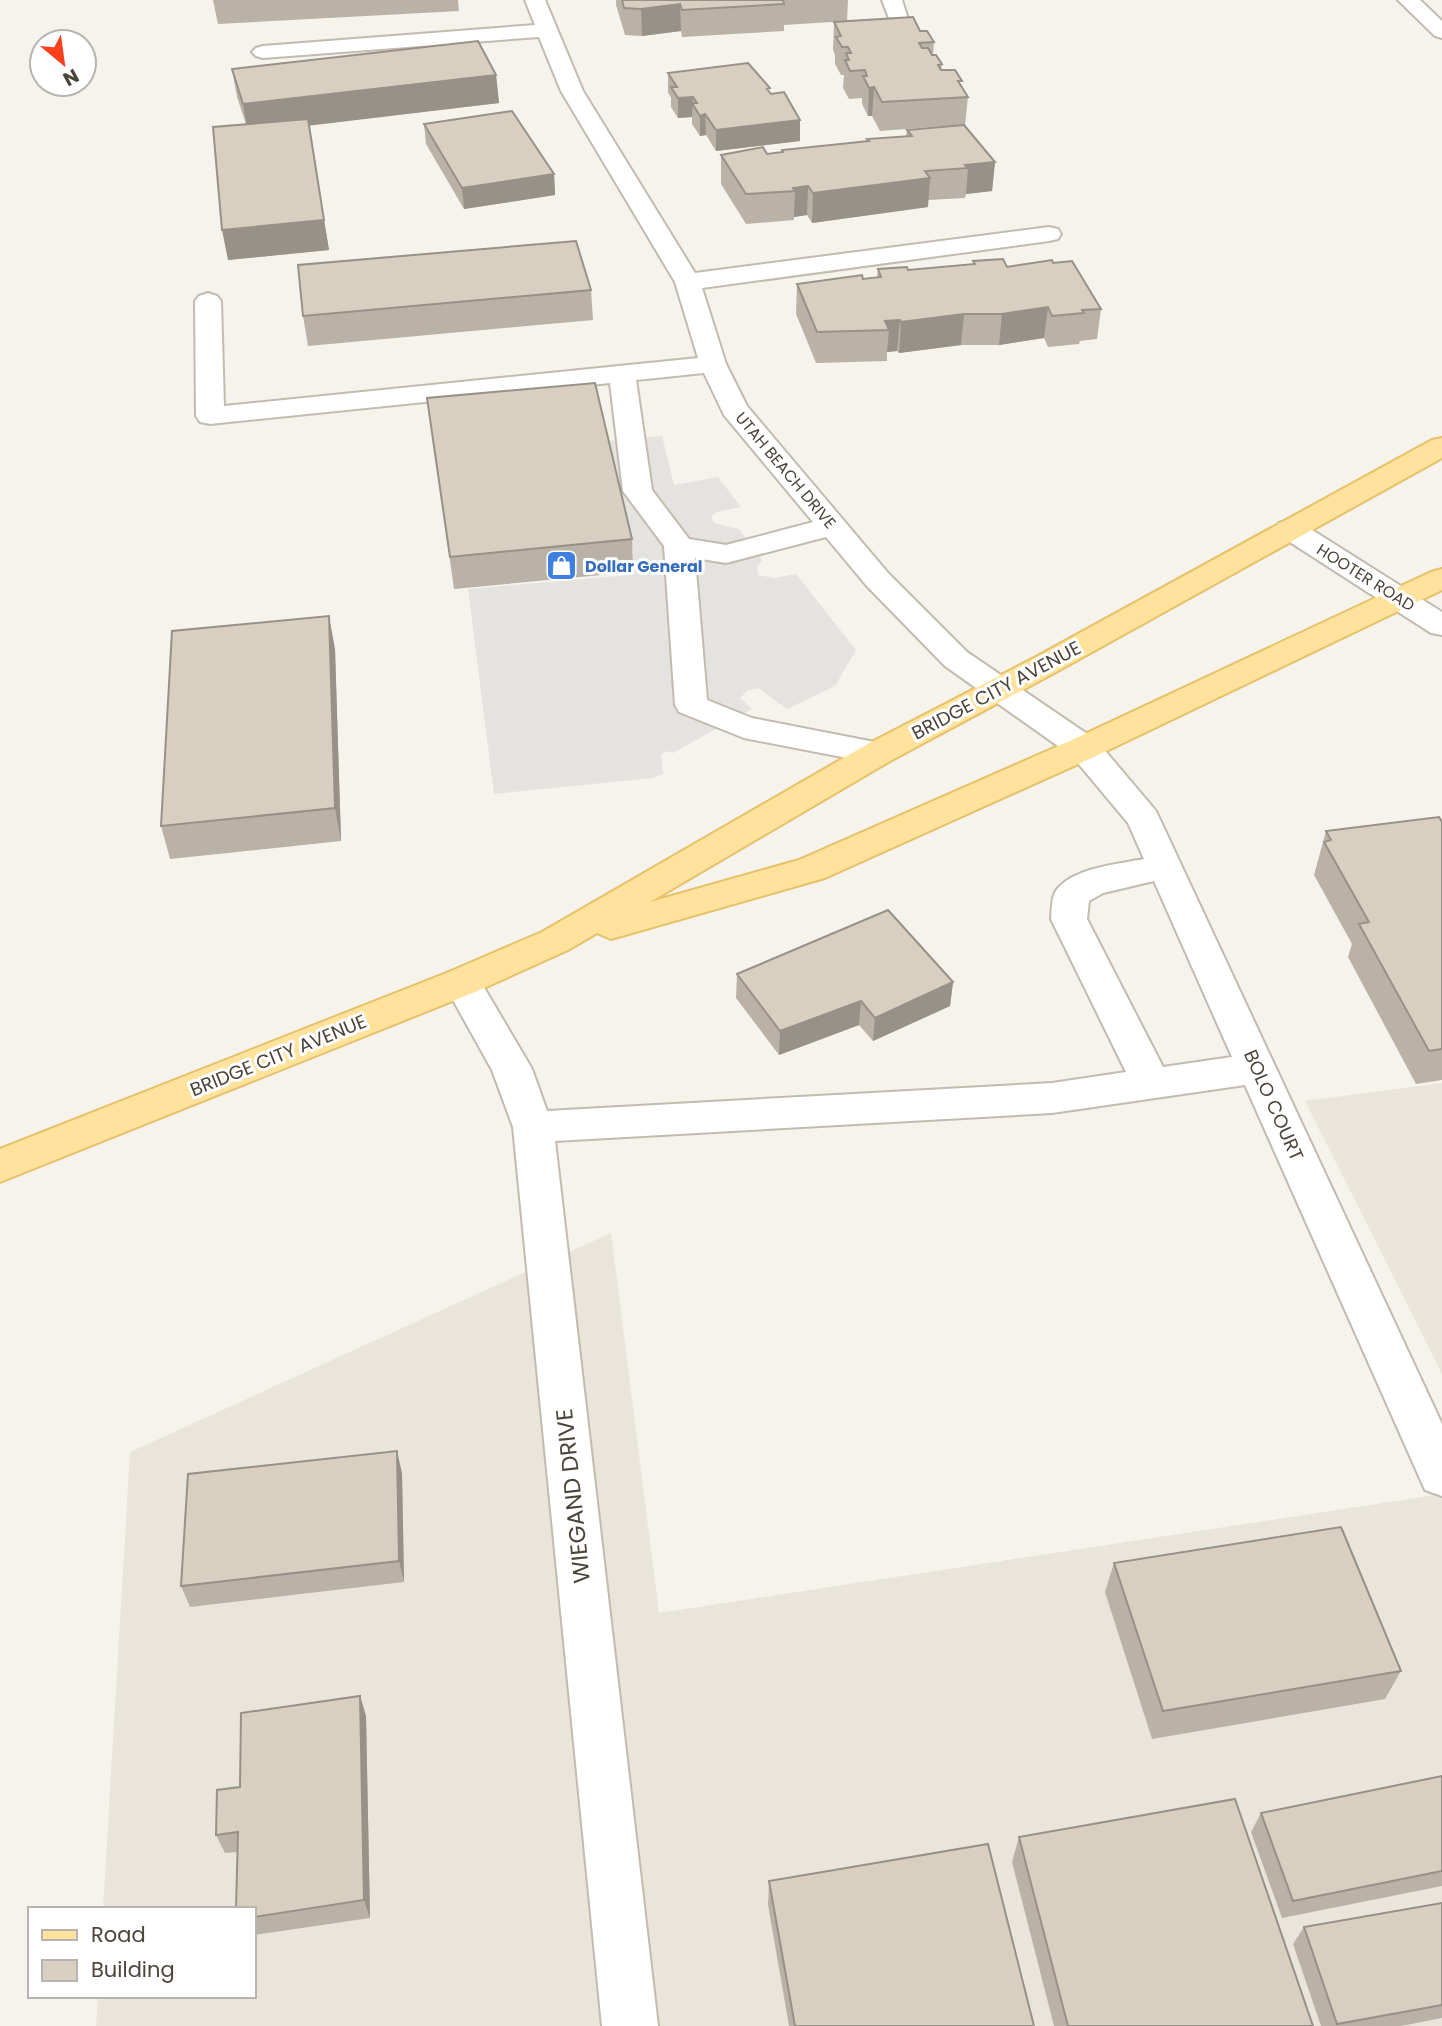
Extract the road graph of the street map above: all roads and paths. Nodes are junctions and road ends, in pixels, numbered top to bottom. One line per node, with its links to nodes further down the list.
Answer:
1 (535, 0): 5 (street, UTAH BEACH DRIVE)
2 (892, 0): 4 (street)
3 (1408, 0): 6 (street)
4 (899, 22)
5 (545, 30): 7 (street); 9 (street, UTAH BEACH DRIVE)
6 (1442, 32)
7 (263, 52)
8 (1049, 234): 9 (street)
9 (688, 282): 11 (street, UTAH BEACH DRIVE)
10 (208, 301): 12 (street)
11 (713, 364): 12 (street); 14 (street, UTAH BEACH DRIVE)
12 (622, 373): 16 (street)
13 (1442, 446): 15 (main road, BRIDGE CITY AVENUE)
14 (832, 526): 16 (street); 20 (street, UTAH BEACH DRIVE)
15 (1290, 529): 18 (street, HOOTER ROAD); 20 (main road, BRIDGE CITY AVENUE)
16 (679, 546): 22 (street)
17 (1442, 578): 18 (main road, BRIDGE CITY AVENUE)
18 (1399, 597): 19 (street, HOOTER ROAD); 21 (main road, BRIDGE CITY AVENUE)
19 (1442, 626)
20 (1000, 690): 21 (street, UTAH BEACH DRIVE); 22 (main road, BRIDGE CITY AVENUE)
21 (1084, 748): 23 (street, BOLO COURT); 24 (main road, BRIDGE CITY AVENUE)
22 (878, 753): 24 (main road, BRIDGE CITY AVENUE)
23 (1166, 866): 26 (street, BOLO COURT); 27 (street)
24 (555, 942): 25 (main road, BRIDGE CITY AVENUE)
25 (462, 982): 28 (street, WIEGAND DRIVE); 29 (main road, BRIDGE CITY AVENUE)
26 (1257, 1068): 27 (street); 30 (street, BOLO COURT)
27 (1152, 1084): 28 (street)
28 (533, 1127): 31 (street, WIEGAND DRIVE)
29 (0, 1166)
30 (1442, 1475)
31 (630, 2026)

